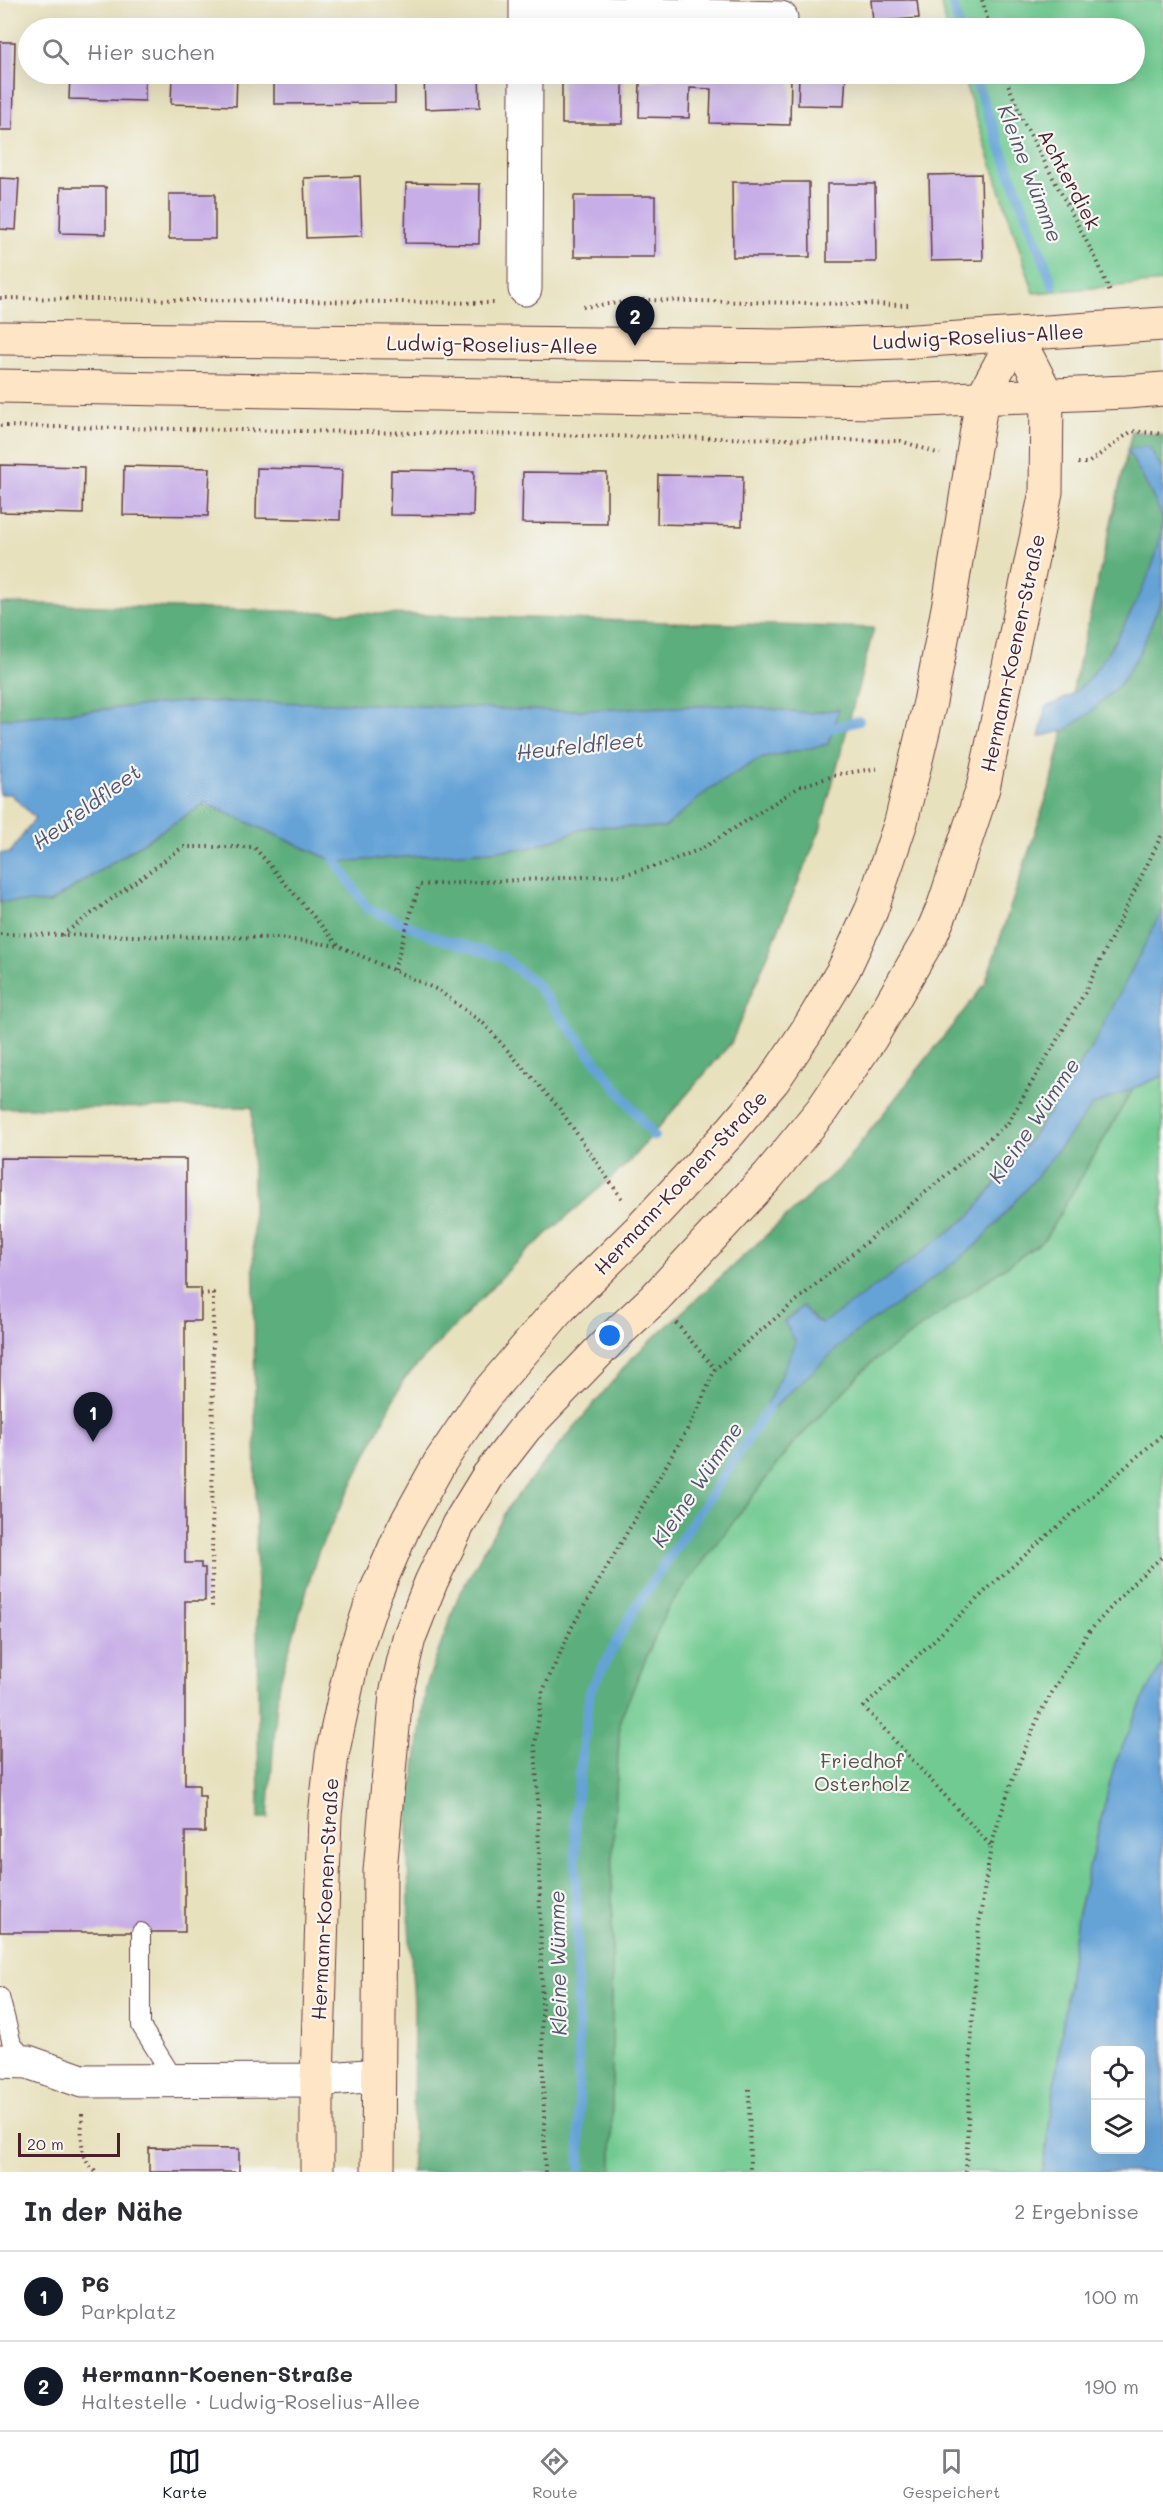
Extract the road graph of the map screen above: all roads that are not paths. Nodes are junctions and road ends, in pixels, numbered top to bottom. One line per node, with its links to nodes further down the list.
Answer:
1 (526, 0): 3 (street)
2 (533, 0): 4 (street)
3 (526, 18)
4 (781, 18)
5 (525, 84): 6 (street)
6 (512, 296)
7 (1163, 324): 8 (main road, Ludwig-Roselius-Allee)
8 (1016, 335): 9 (main road, Ludwig-Roselius-Allee); 12 (main road, Hermann-Koenen-Straße); 13 (main road, Hermann-Koenen-Straße)
9 (0, 338)
10 (0, 386): 13 (main road)
11 (1163, 388): 12 (main road)
12 (1047, 395): 13 (main road); 17 (main road, Hermann-Koenen-Straße)
13 (982, 398): 19 (main road, Hermann-Koenen-Straße)
14 (141, 1932): 18 (lane)
15 (0, 1998): 16 (lane)
16 (14, 2062): 18 (street)
17 (378, 2075): 19 (street); 21 (main road, Hermann-Koenen-Straße)
18 (174, 2079): 19 (street)
19 (317, 2080): 20 (main road, Hermann-Koenen-Straße)
20 (317, 2172)
21 (378, 2172)

